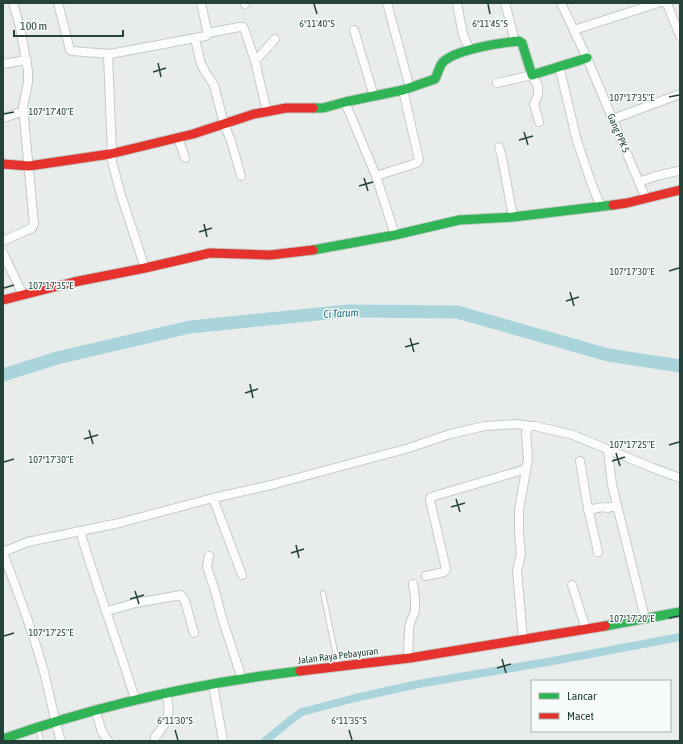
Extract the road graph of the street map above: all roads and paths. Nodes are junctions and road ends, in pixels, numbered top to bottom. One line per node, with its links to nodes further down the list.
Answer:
1 (13, 3): 20 (street)
2 (58, 3): 18 (street)
3 (201, 3): 12 (street)
4 (387, 3): 26 (street)
5 (457, 3): 17 (street)
6 (505, 3): 16 (street)
7 (561, 3): 11 (street, Gang PPK 5)
8 (658, 3): 11 (street)
9 (665, 3): 13 (street)
10 (354, 30): 28 (street)
11 (574, 30): 19 (street, Gang PPK 5)
12 (208, 33): 14 (street); 21 (street)
13 (680, 36)
14 (195, 39): 18 (street); 35 (street)
15 (275, 39): 21 (street)
16 (515, 41): 17 (street); 24 (street)
17 (470, 50): 26 (street)
18 (110, 54): 38 (street)
19 (587, 58): 23 (street); 33 (street, Gang PPK 5)
20 (27, 60): 22 (street); 30 (street)
21 (255, 61): 31 (street)
22 (3, 64)
23 (559, 66): 24 (street); 48 (street)
24 (532, 75): 25 (street); 34 (street)
25 (498, 83)
26 (406, 89): 28 (street); 44 (street)
27 (680, 94): 33 (street)
28 (374, 96): 29 (street)
29 (345, 102): 31 (street); 44 (street)
30 (24, 111): 32 (street); 41 (street)
31 (267, 112): 35 (street)
32 (3, 118)
33 (613, 119): 45 (street, Gang PPK 5)
34 (539, 122)
35 (224, 124): 36 (street); 43 (street)
36 (178, 138): 38 (street); 39 (street)
37 (499, 146): 49 (street)
38 (111, 154): 41 (street); 53 (street)
39 (185, 158)
40 (3, 164): 41 (street)
41 (29, 166): 51 (street)
42 (678, 171): 45 (street)
43 (241, 176)
44 (376, 176): 50 (street)
45 (639, 182): 47 (street, Gang PPK 5)
46 (680, 190): 47 (street)
47 (646, 199): 48 (street)
48 (601, 206): 49 (street)
49 (513, 217): 50 (street)
50 (395, 235): 53 (street)
51 (3, 241)
52 (3, 253): 54 (street)
53 (145, 268): 54 (street)
54 (23, 294): 55 (street)
55 (3, 300)
56 (530, 426): 57 (street); 59 (street); 61 (street)
57 (608, 450): 60 (street); 62 (street)
58 (580, 461): 63 (street)
59 (526, 469): 69 (street); 78 (street)
60 (680, 478)
61 (213, 498): 64 (street); 68 (street)
62 (617, 506): 63 (street); 75 (street)
63 (588, 510): 66 (street)
64 (80, 531): 65 (street); 73 (street)
65 (3, 552): 86 (street)
66 (598, 552)
67 (209, 556): 81 (street)
68 (242, 575)
69 (426, 576)
70 (413, 584): 79 (street)
71 (572, 585): 76 (street)
72 (324, 593): 80 (lane)
73 (107, 611): 77 (street); 84 (street)
74 (680, 612): 75 (street, Jalan Raya Pebayuran)
75 (645, 618): 76 (street, Jalan Raya Pebayuran)
76 (586, 629): 78 (street, Jalan Raya Pebayuran)
77 (194, 633)
78 (523, 639): 79 (street, Jalan Raya Pebayuran)
79 (408, 658): 80 (street, Jalan Raya Pebayuran)
80 (338, 666): 81 (street, Jalan Raya Pebayuran)
81 (242, 679): 82 (street, Jalan Raya Pebayuran)
82 (213, 685): 83 (street, Jalan Raya Pebayuran); 93 (street)
83 (166, 693): 84 (street, Jalan Raya Pebayuran); 92 (street)
84 (135, 699): 85 (street, Jalan Raya Pebayuran)
85 (95, 710): 86 (street, Jalan Raya Pebayuran); 91 (street)
86 (54, 721): 87 (street, Jalan Raya Pebayuran); 90 (street)
87 (37, 726): 88 (street, Jalan Raya Pebayuran); 89 (lane)
88 (3, 739)
89 (41, 741)
90 (61, 741)
91 (108, 741)
92 (155, 741)
93 (223, 741)

